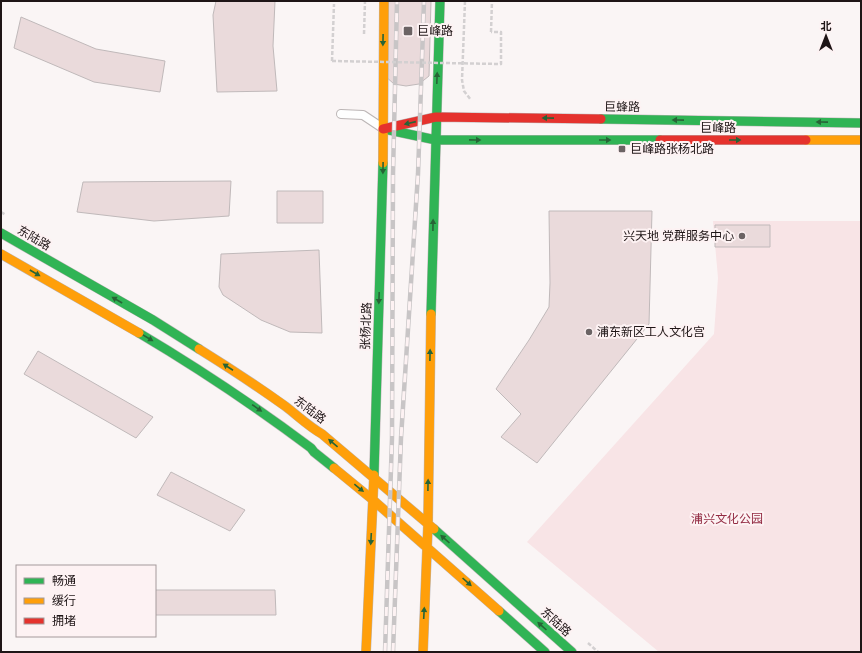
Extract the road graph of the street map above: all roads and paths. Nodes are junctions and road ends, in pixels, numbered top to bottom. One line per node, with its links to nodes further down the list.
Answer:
1 (384, 1): 10 (main road, 张杨北路, one-way to 10)
2 (440, 1): 8 (main road, one-way to 2)
3 (465, 1): 6 (path)
4 (492, 1): 5 (path, bridge)
5 (334, 4)
6 (472, 101)
7 (341, 114): 10 (lane)
8 (436, 117): 9 (main road, 巨蜂路, one-way to 8); 10 (main road, 巨蜂路, one-way to 10); 11 (main road)
9 (861, 123)
10 (383, 129): 11 (main road, 巨峰路); 15 (main road, 张杨北路, one-way to 15)
11 (436, 140): 12 (main road, 巨峰路, one-way to 12); 17 (main road, one-way to 11)
12 (861, 140)
13 (1, 233): 15 (main road, 东陆路, one-way to 13)
14 (1, 254): 16 (main road, one-way to 16)
15 (374, 477): 16 (main road, 张杨北路); 17 (main road, 东陆路)
16 (373, 500): 18 (main road); 19 (main road, 张杨北路, one-way to 19)
17 (428, 524): 18 (main road); 22 (main road, 东陆路, one-way to 17)
18 (427, 547): 20 (main road, one-way to 18); 21 (main road, one-way to 21)
19 (366, 652)
20 (423, 652)
21 (545, 652)
22 (572, 652)

